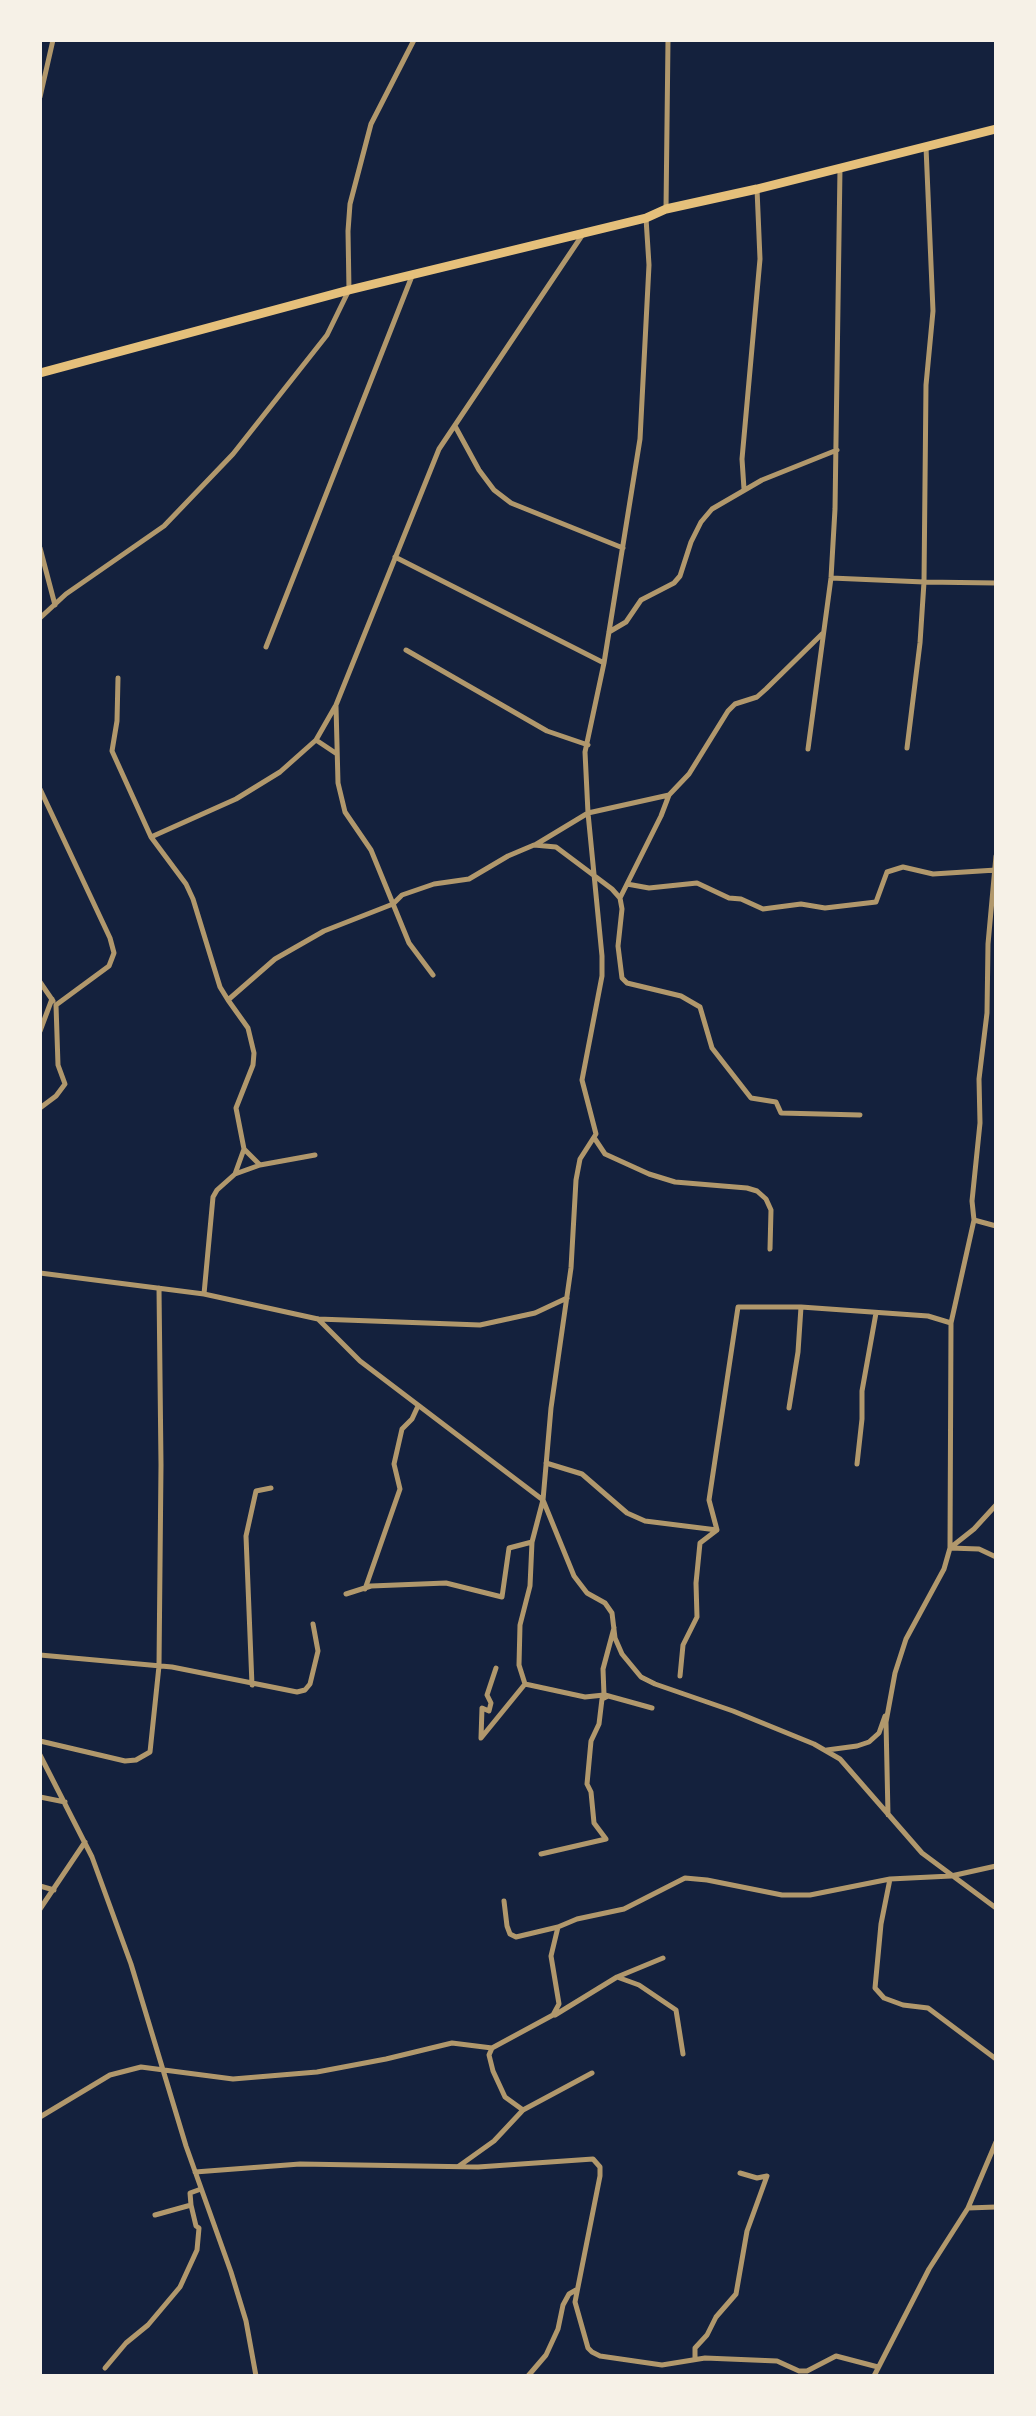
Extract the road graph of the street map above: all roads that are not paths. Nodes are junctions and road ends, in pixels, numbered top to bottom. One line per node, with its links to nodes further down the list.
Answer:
1 (53, 40): 4 (street)
2 (414, 40): 13 (street)
3 (669, 40): 9 (street)
4 (40, 97)
5 (996, 129): 6 (highway)
6 (926, 147): 7 (highway); 22 (street)
7 (840, 168): 8 (highway); 16 (street)
8 (757, 189): 9 (highway); 17 (street)
9 (666, 209): 10 (highway)
10 (646, 218): 11 (highway); 19 (street)
11 (583, 234): 12 (highway); 15 (street)
12 (412, 276): 13 (highway); 28 (street)
13 (349, 290): 14 (highway); 24 (street)
14 (40, 373)
15 (455, 426): 19 (street); 20 (street)
16 (837, 450): 17 (street); 21 (street)
17 (744, 489): 26 (street)
18 (40, 548): 24 (street)
19 (623, 548): 26 (street)
20 (395, 557): 30 (street); 32 (street)
21 (831, 578): 22 (street); 27 (street)
22 (924, 582): 23 (street); 35 (street)
23 (996, 583)
24 (55, 604): 25 (street)
25 (40, 618)
26 (609, 632): 30 (street)
27 (823, 632): 36 (street); 39 (street)
28 (266, 647)
29 (406, 650): 34 (street)
30 (604, 663): 34 (street)
31 (118, 678): 41 (street)
32 (336, 705): 33 (street); 37 (street)
33 (316, 740): 37 (street); 41 (street)
34 (588, 745): 40 (street)
35 (907, 748)
36 (808, 749)
37 (337, 754): 48 (street)
38 (40, 789): 56 (street)
39 (669, 795): 40 (street); 47 (street)
40 (588, 813): 42 (street); 45 (street)
41 (152, 837): 55 (street)
42 (534, 845): 45 (street); 49 (street)
43 (996, 856): 44 (street)
44 (995, 870): 46 (street); 47 (street)
45 (594, 873): 50 (street); 60 (street)
46 (994, 881): 65 (street)
47 (627, 884): 50 (street)
48 (388, 889): 49 (street); 51 (street)
49 (402, 895): 51 (street)
50 (620, 898): 59 (street)
51 (393, 904): 52 (street); 55 (street)
52 (433, 975)
53 (40, 982): 54 (street)
54 (52, 999): 56 (street); 57 (street)
55 (228, 1000): 61 (street)
56 (56, 1005): 58 (street)
57 (40, 1031)
58 (40, 1108)
59 (860, 1115)
60 (595, 1139): 67 (street); 71 (street)
61 (244, 1149): 63 (street); 64 (street)
62 (315, 1155): 63 (street)
63 (260, 1165): 64 (street)
64 (235, 1174): 70 (street)
65 (974, 1220): 66 (street); 75 (street)
66 (996, 1226)
67 (770, 1249)
68 (40, 1273): 69 (street)
69 (159, 1288): 70 (street); 92 (street)
70 (204, 1294): 74 (street)
71 (567, 1298): 74 (street); 78 (street)
72 (801, 1307): 73 (street); 77 (street); 83 (street)
73 (876, 1313): 75 (street); 79 (street)
74 (318, 1319): 76 (street)
75 (951, 1323): 85 (street)
76 (418, 1406): 81 (street); 87 (street)
77 (789, 1408)
78 (546, 1463): 81 (street); 83 (street)
79 (857, 1464)
80 (270, 1488): 96 (street)
81 (543, 1500): 84 (street); 90 (street)
82 (996, 1505): 85 (street)
83 (717, 1530): 94 (street)
84 (532, 1542): 87 (street); 95 (street)
85 (950, 1548): 86 (street); 98 (street)
86 (996, 1557)
87 (365, 1589): 88 (street)
88 (346, 1594)
89 (313, 1624): 96 (street)
90 (614, 1628): 97 (street); 101 (street)
91 (40, 1655): 92 (street)
92 (159, 1666): 96 (street); 100 (street)
93 (496, 1668): 95 (street)
94 (680, 1676)
95 (525, 1684): 97 (street)
96 (252, 1685)
97 (606, 1696): 99 (street); 107 (street)
98 (890, 1703): 101 (street); 105 (street)
99 (652, 1708)
100 (40, 1741)
101 (826, 1750): 105 (street)
102 (40, 1755): 104 (street)
103 (40, 1797): 104 (street)
104 (65, 1802): 106 (street)
105 (888, 1815): 109 (street)
106 (85, 1842): 112 (street); 123 (street)
107 (542, 1854)
108 (996, 1866): 109 (street)
109 (951, 1875): 110 (street); 114 (street)
110 (890, 1879): 116 (street); 122 (street)
111 (40, 1886): 112 (street)
112 (54, 1890): 115 (street)
113 (504, 1901): 116 (street)
114 (996, 1908)
115 (40, 1909)
116 (558, 1928): 119 (street)
117 (663, 1958): 118 (street)
118 (618, 1977): 119 (street); 121 (street)
119 (554, 2016): 120 (street)
120 (492, 2048): 123 (street); 125 (street)
121 (683, 2054)
122 (996, 2059)
123 (163, 2070): 126 (street); 129 (street)
124 (592, 2073): 125 (street)
125 (523, 2110): 128 (street)
126 (40, 2117)
127 (996, 2142): 134 (street)
128 (458, 2167): 129 (street); 136 (street)
129 (195, 2172): 131 (street)
130 (740, 2173): 137 (street)
131 (201, 2189): 132 (street); 140 (street)
132 (191, 2205): 135 (street); 139 (street)
133 (996, 2207): 134 (street)
134 (968, 2208): 138 (street)
135 (155, 2215)
136 (576, 2290): 137 (street); 141 (street)
137 (695, 2359): 138 (street)
138 (878, 2367): 142 (street)
139 (105, 2368)
140 (256, 2376)
141 (528, 2376)
142 (874, 2376)

